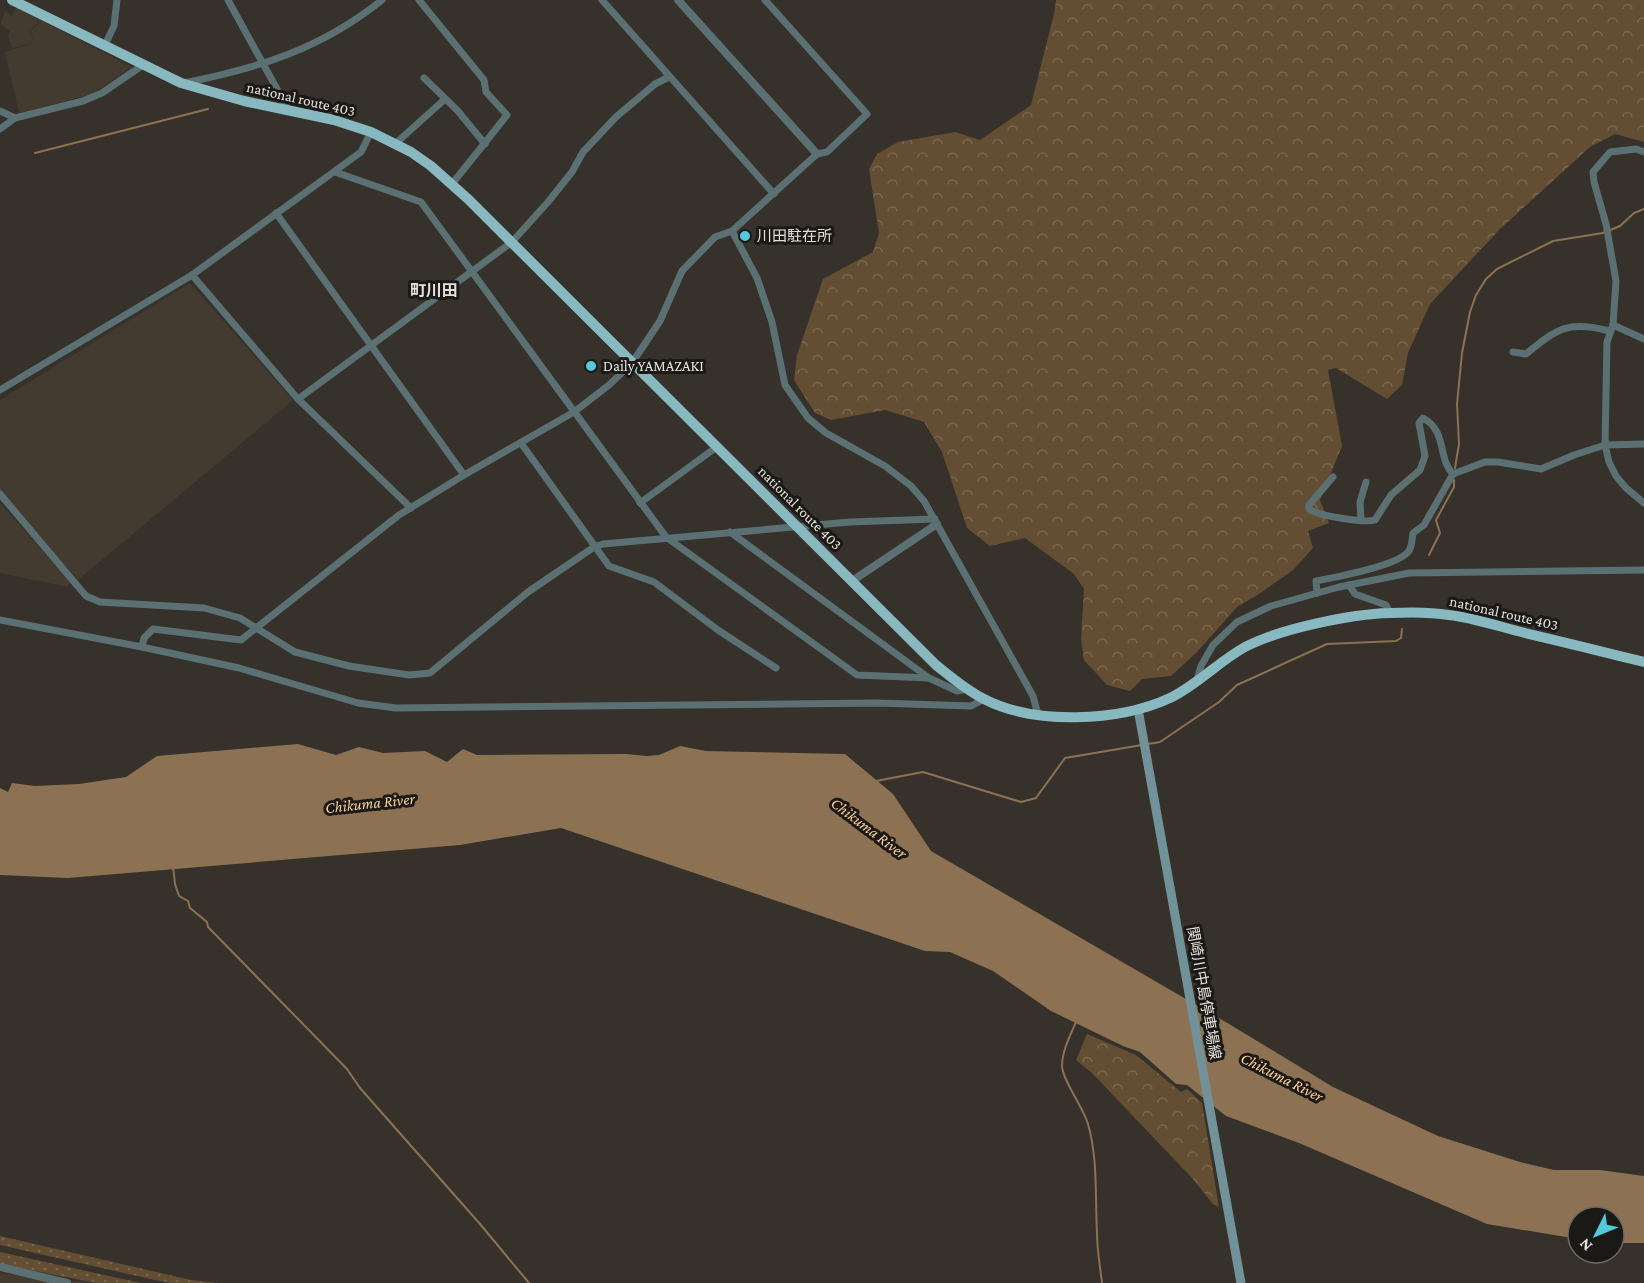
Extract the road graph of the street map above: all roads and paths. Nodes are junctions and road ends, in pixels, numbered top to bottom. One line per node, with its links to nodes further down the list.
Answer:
1 (12, 0): 9 (highway, national route 403)
2 (117, 0): 9 (street)
3 (228, 0): 10 (street)
4 (382, 0): 10 (street)
5 (419, 0): 22 (street)
6 (602, 0): 12 (street)
7 (678, 0): 24 (street)
8 (765, 0): 24 (street)
9 (105, 45): 11 (highway, national route 403)
10 (264, 64): 14 (street); 17 (street)
11 (143, 65): 14 (highway, national route 403); 18 (street)
12 (669, 77): 27 (street); 30 (street)
13 (424, 78): 15 (street)
14 (181, 83): 17 (highway, national route 403)
15 (445, 99): 21 (street); 22 (street)
16 (0, 111): 18 (street)
17 (289, 111): 20 (highway, national route 403)
18 (15, 118): 19 (street)
19 (0, 129)
20 (372, 132): 21 (highway, national route 403); 25 (street)
21 (395, 144): 26 (highway, national route 403)
22 (485, 144): 26 (street)
23 (1644, 152): 33 (street)
24 (817, 154): 27 (street)
25 (335, 172): 28 (street); 31 (street)
26 (452, 184): 30 (highway, national route 403)
27 (774, 194): 29 (street)
28 (276, 213): 32 (street); 35 (street)
29 (732, 231): 37 (street); 54 (street)
30 (512, 242): 31 (street); 37 (highway, national route 403)
31 (473, 272): 35 (street); 40 (street)
32 (192, 275): 38 (street); 39 (street)
33 (1611, 328): 34 (street); 36 (street); 43 (street)
34 (1644, 339)
35 (372, 346): 39 (street); 46 (street)
36 (1514, 352)
37 (632, 363): 40 (street); 44 (highway, national route 403)
38 (0, 390)
39 (298, 399): 52 (street)
40 (574, 412): 41 (street); 50 (street)
41 (521, 443): 46 (street); 58 (street)
42 (1644, 444): 43 (street)
43 (1605, 445): 45 (street); 51 (street)
44 (718, 446): 50 (street); 55 (highway, national route 403)
45 (1453, 474): 53 (street); 62 (street)
46 (464, 475): 52 (street)
47 (1333, 477): 53 (street)
48 (1366, 482): 53 (street)
49 (0, 494): 65 (street)
50 (640, 502): 57 (street)
51 (1644, 503)
52 (411, 508): 65 (street)
53 (1361, 519)
54 (936, 521): 55 (street); 60 (street); 72 (street)
55 (796, 526): 56 (street); 60 (highway, national route 403)
56 (730, 532): 57 (street); 69 (street)
57 (666, 537): 58 (street); 69 (street)
58 (594, 547): 65 (street); 68 (street)
59 (1644, 570): 61 (street)
60 (852, 581): 71 (highway, national route 403)
61 (1349, 585): 62 (street); 63 (street)
62 (1317, 593): 70 (street)
63 (1390, 613): 67 (highway, national route 403); 70 (highway, national route 403)
64 (0, 621): 66 (street)
65 (257, 628): 66 (street)
66 (142, 647): 73 (street)
67 (1644, 662)
68 (776, 668)
69 (929, 678): 71 (street)
70 (1197, 682): 76 (highway, national route 403)
71 (967, 689): 73 (highway, national route 403)
72 (1034, 698): 74 (street); 75 (street)
73 (984, 699): 74 (highway, national route 403)
74 (1015, 711): 75 (highway, national route 403)
75 (1038, 715): 76 (highway, national route 403)
76 (1139, 715): 79 (main road, 関崎川中島停車場線)
77 (0, 1267): 78 (street)
78 (67, 1283)
79 (1241, 1283)

